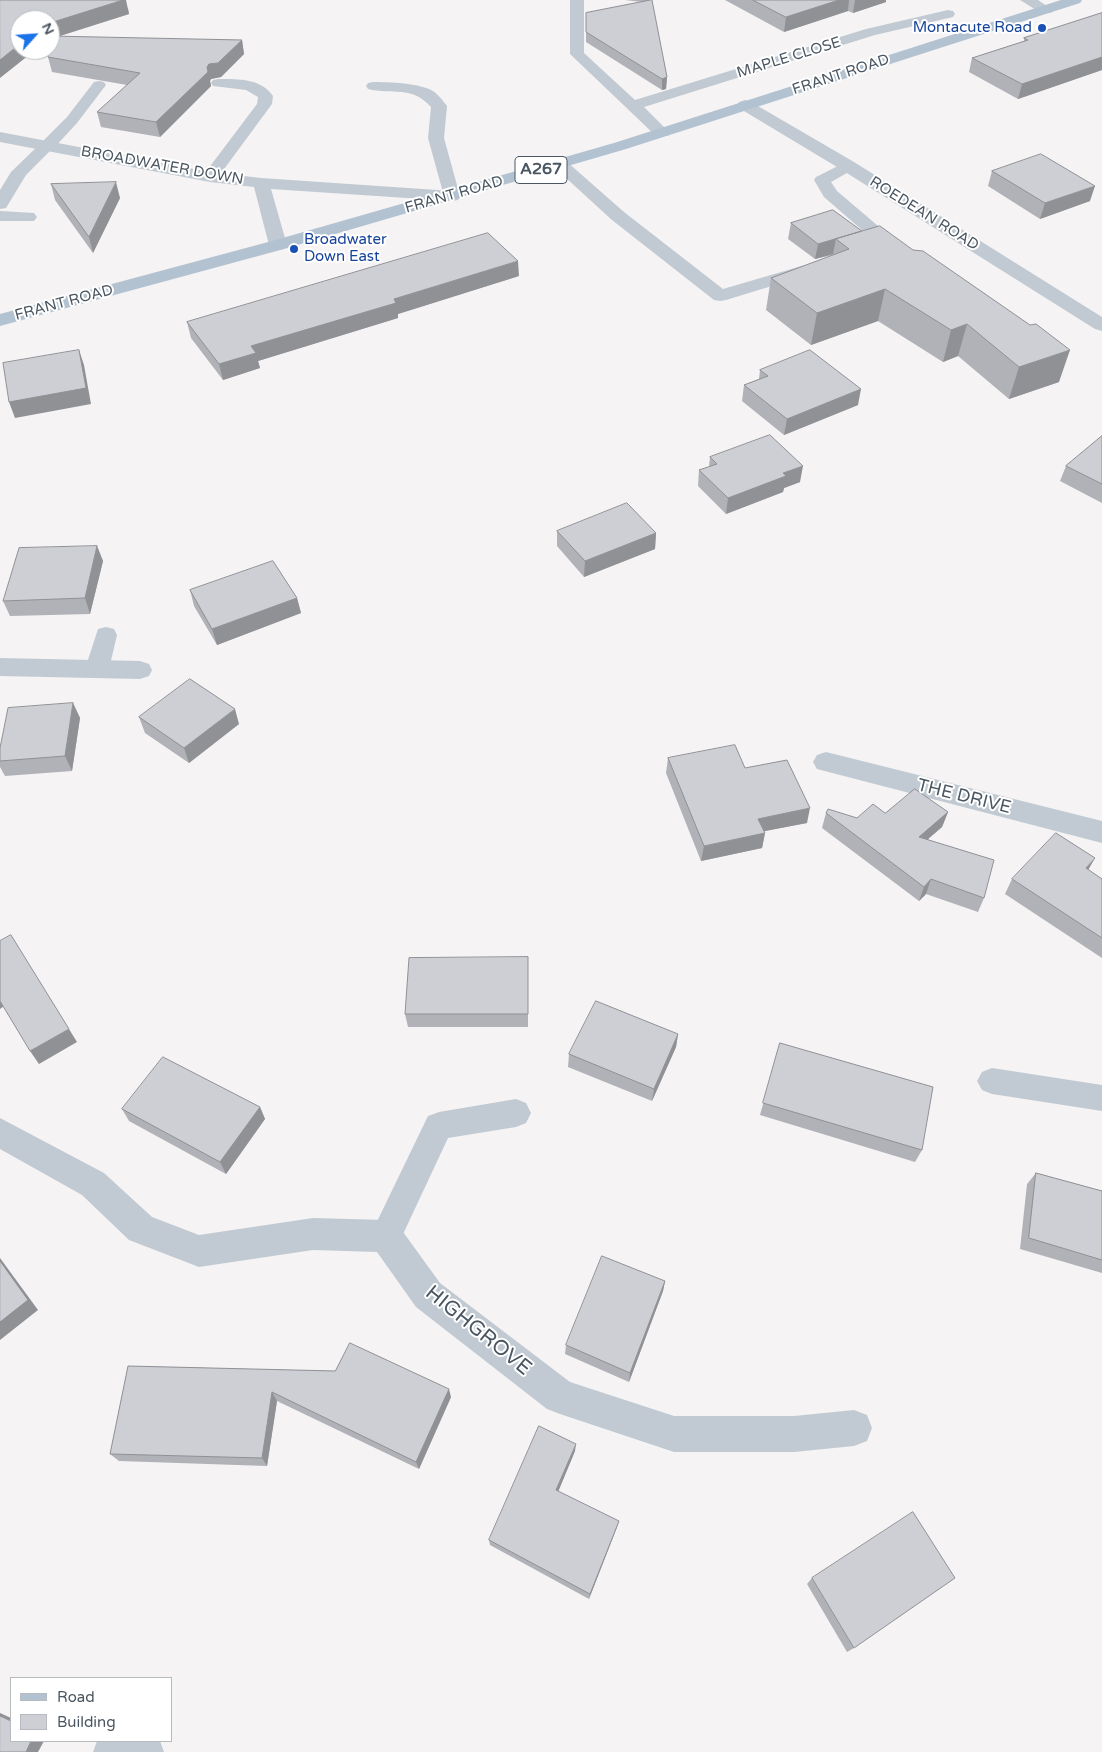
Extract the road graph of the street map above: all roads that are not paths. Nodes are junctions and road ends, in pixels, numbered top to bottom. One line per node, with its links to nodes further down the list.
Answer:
1 (577, 0): 10 (street)
2 (1027, 0): 4 (street)
3 (1076, 0): 4 (main road, FRANT ROAD / A267)
4 (1046, 10): 9 (main road, FRANT ROAD / A267)
5 (948, 14): 10 (street, MAPLE CLOSE)
6 (218, 83): 16 (lane)
7 (98, 85): 13 (lane)
8 (373, 86): 18 (lane)
9 (745, 105): 11 (main road, FRANT ROAD / A267); 15 (street, ROEDEAN ROAD)
10 (632, 106): 11 (street)
11 (662, 133): 14 (main road, FRANT ROAD / A267)
12 (0, 137): 13 (street, BROADWATER DOWN)
13 (46, 146): 16 (street, BROADWATER DOWN); 19 (street)
14 (560, 164): 18 (main road, FRANT ROAD / A267); 26 (lane)
15 (848, 166): 23 (lane); 28 (street, ROEDEAN ROAD)
16 (210, 177): 17 (street, BROADWATER DOWN)
17 (261, 183): 18 (street); 22 (street, BROADWATER DOWN)
18 (452, 196): 22 (main road, FRANT ROAD / A267)
19 (0, 204)
20 (0, 216): 21 (street)
21 (28, 217)
22 (278, 245): 27 (main road, FRANT ROAD / A267)
23 (890, 245): 24 (lane); 25 (lane)
24 (872, 250)
25 (909, 261)
26 (817, 266)
27 (0, 320)
28 (1102, 325)
29 (106, 636): 31 (lane)
30 (0, 667): 31 (street)
31 (97, 669): 32 (street)
32 (140, 670)
33 (826, 762): 34 (street, THE DRIVE)
34 (1102, 832)
35 (992, 1081): 36 (lane)
36 (1102, 1098)
37 (516, 1113): 39 (lane)
38 (0, 1133): 39 (street)
39 (386, 1236): 40 (street, HIGHGROVE)
40 (854, 1428)
41 (120, 1742): 42 (street)
42 (144, 1752)

